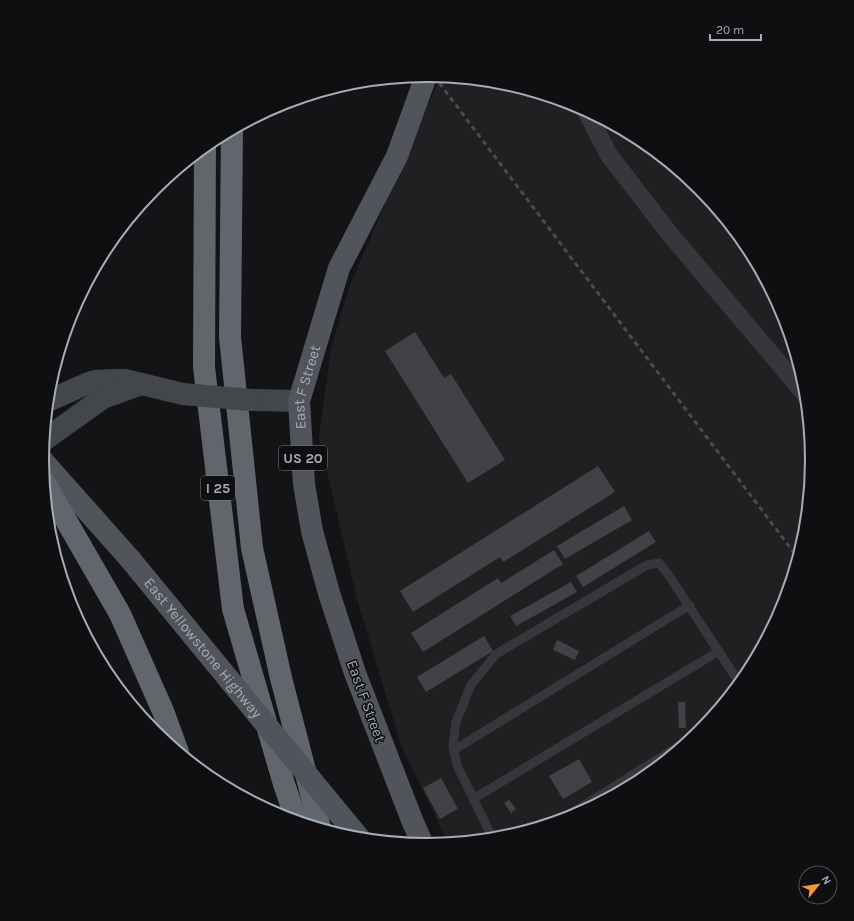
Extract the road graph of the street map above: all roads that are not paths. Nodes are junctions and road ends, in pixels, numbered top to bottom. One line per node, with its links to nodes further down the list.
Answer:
1 (424, 82): 8 (main road, East F Street / US 20)
2 (591, 119): 6 (street)
3 (232, 137): 21 (highway, I 25)
4 (205, 155): 20 (highway, I 25)
5 (140, 385): 7 (main road); 8 (main road, bridge); 9 (main road)
6 (798, 385)
7 (54, 398)
8 (299, 401): 24 (main road, East F Street / US 20)
9 (50, 436)
10 (49, 468): 22 (main road, East Yellowstone Highway, bridge)
11 (51, 494): 15 (highway)
12 (690, 605): 13 (lane); 16 (lane); 16 (lane)
13 (719, 651): 14 (lane); 18 (lane)
14 (736, 678)
15 (174, 741)
16 (454, 750): 18 (lane)
17 (659, 758): 19 (lane)
18 (473, 799): 23 (lane)
19 (589, 802)
20 (294, 814)
21 (319, 823)
22 (353, 831)
23 (489, 833)
24 (420, 838)

